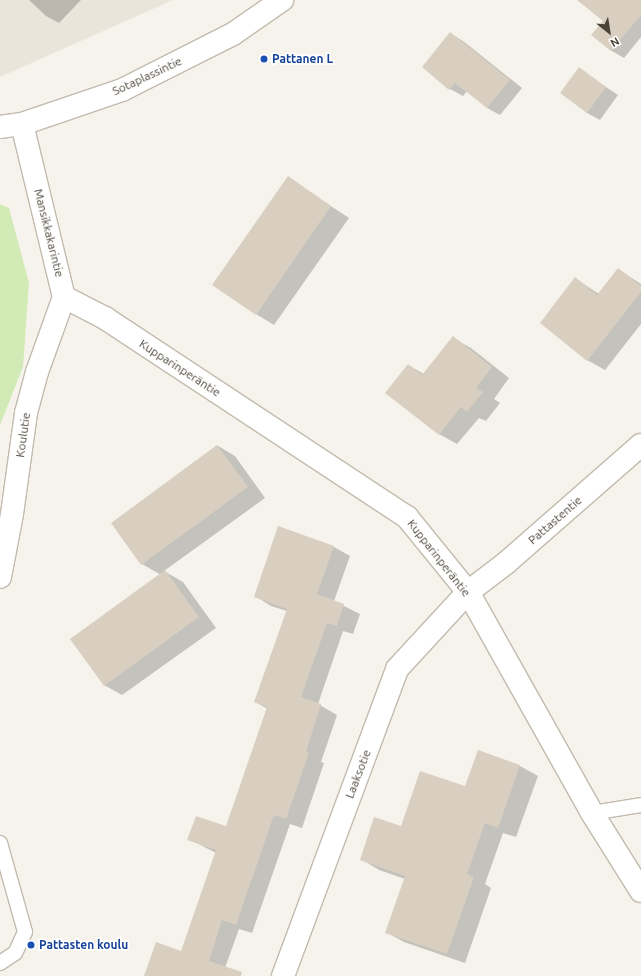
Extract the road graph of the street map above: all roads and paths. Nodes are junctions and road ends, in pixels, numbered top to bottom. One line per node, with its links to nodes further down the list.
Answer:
1 (282, 0): 2 (street, Sotaplassintie)
2 (22, 124): 3 (street, Sotaplassintie); 4 (street, Mansikkakarintie)
3 (0, 127)
4 (64, 297): 6 (street, Koulutie); 7 (street, Kupparinperäntie)
5 (641, 445): 7 (street, Pattastentie)
6 (0, 577)
7 (468, 592): 9 (street, Kupparinperäntie); 13 (street, Laaksotie)
8 (641, 805): 9 (lane)
9 (592, 813): 11 (street, Kupparinperäntie)
10 (0, 843): 12 (lane)
11 (641, 891)
12 (0, 963)
13 (283, 976)

